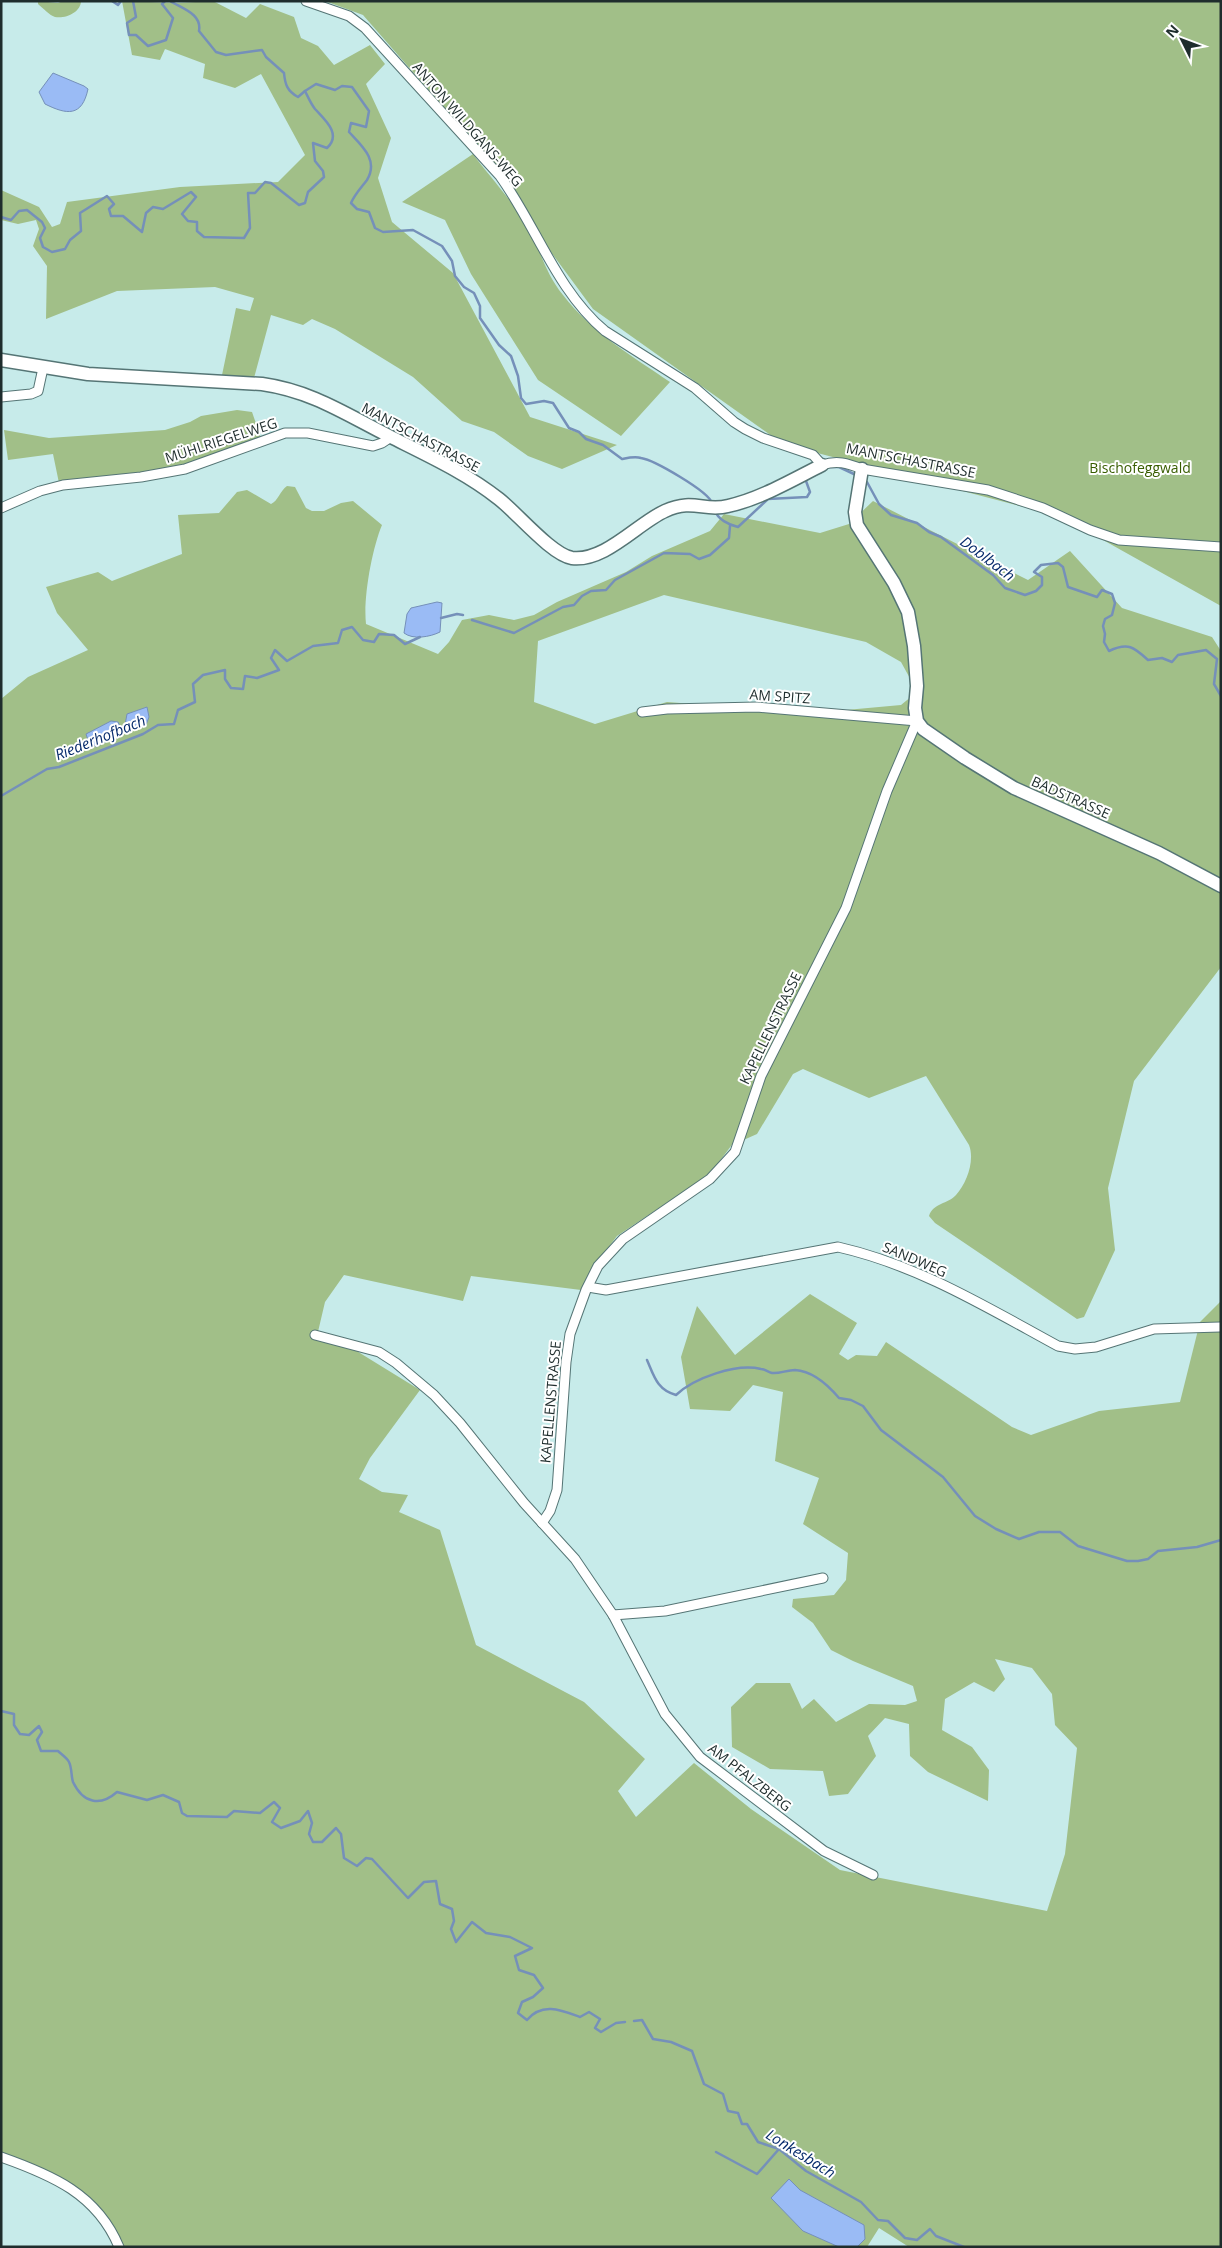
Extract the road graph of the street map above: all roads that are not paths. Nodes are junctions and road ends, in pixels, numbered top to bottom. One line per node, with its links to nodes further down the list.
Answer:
1 (306, 1): 6 (street, ANTON WILDGANS-WEG)
2 (1, 360): 3 (street, MANTSCHASTRASSE)
3 (43, 368): 4 (street); 5 (street, MANTSCHASTRASSE)
4 (1, 396)
5 (391, 437): 6 (street, MANTSCHASTRASSE); 8 (street, MÜHLRIEGELWEG)
6 (822, 465): 7 (street, MANTSCHASTRASSE)
7 (862, 469): 9 (street, MANTSCHASTRASSE); 11 (street, KAPELLENSTRASSE)
8 (1, 508)
9 (1221, 547)
10 (642, 712): 11 (street, AM SPITZ)
11 (917, 721): 12 (street, BADSTRASSE); 13 (street, KAPELLENSTRASSE)
12 (1221, 886)
13 (588, 1287): 14 (street, SANDWEG); 16 (street, KAPELLENSTRASSE)
14 (1220, 1327)
15 (314, 1334): 16 (street)
16 (542, 1523): 18 (street, AM PFALZBERG)
17 (823, 1578): 18 (street)
18 (613, 1615): 19 (street, AM PFALZBERG)
19 (873, 1874)
20 (1, 2157): 21 (street)
21 (119, 2247)

